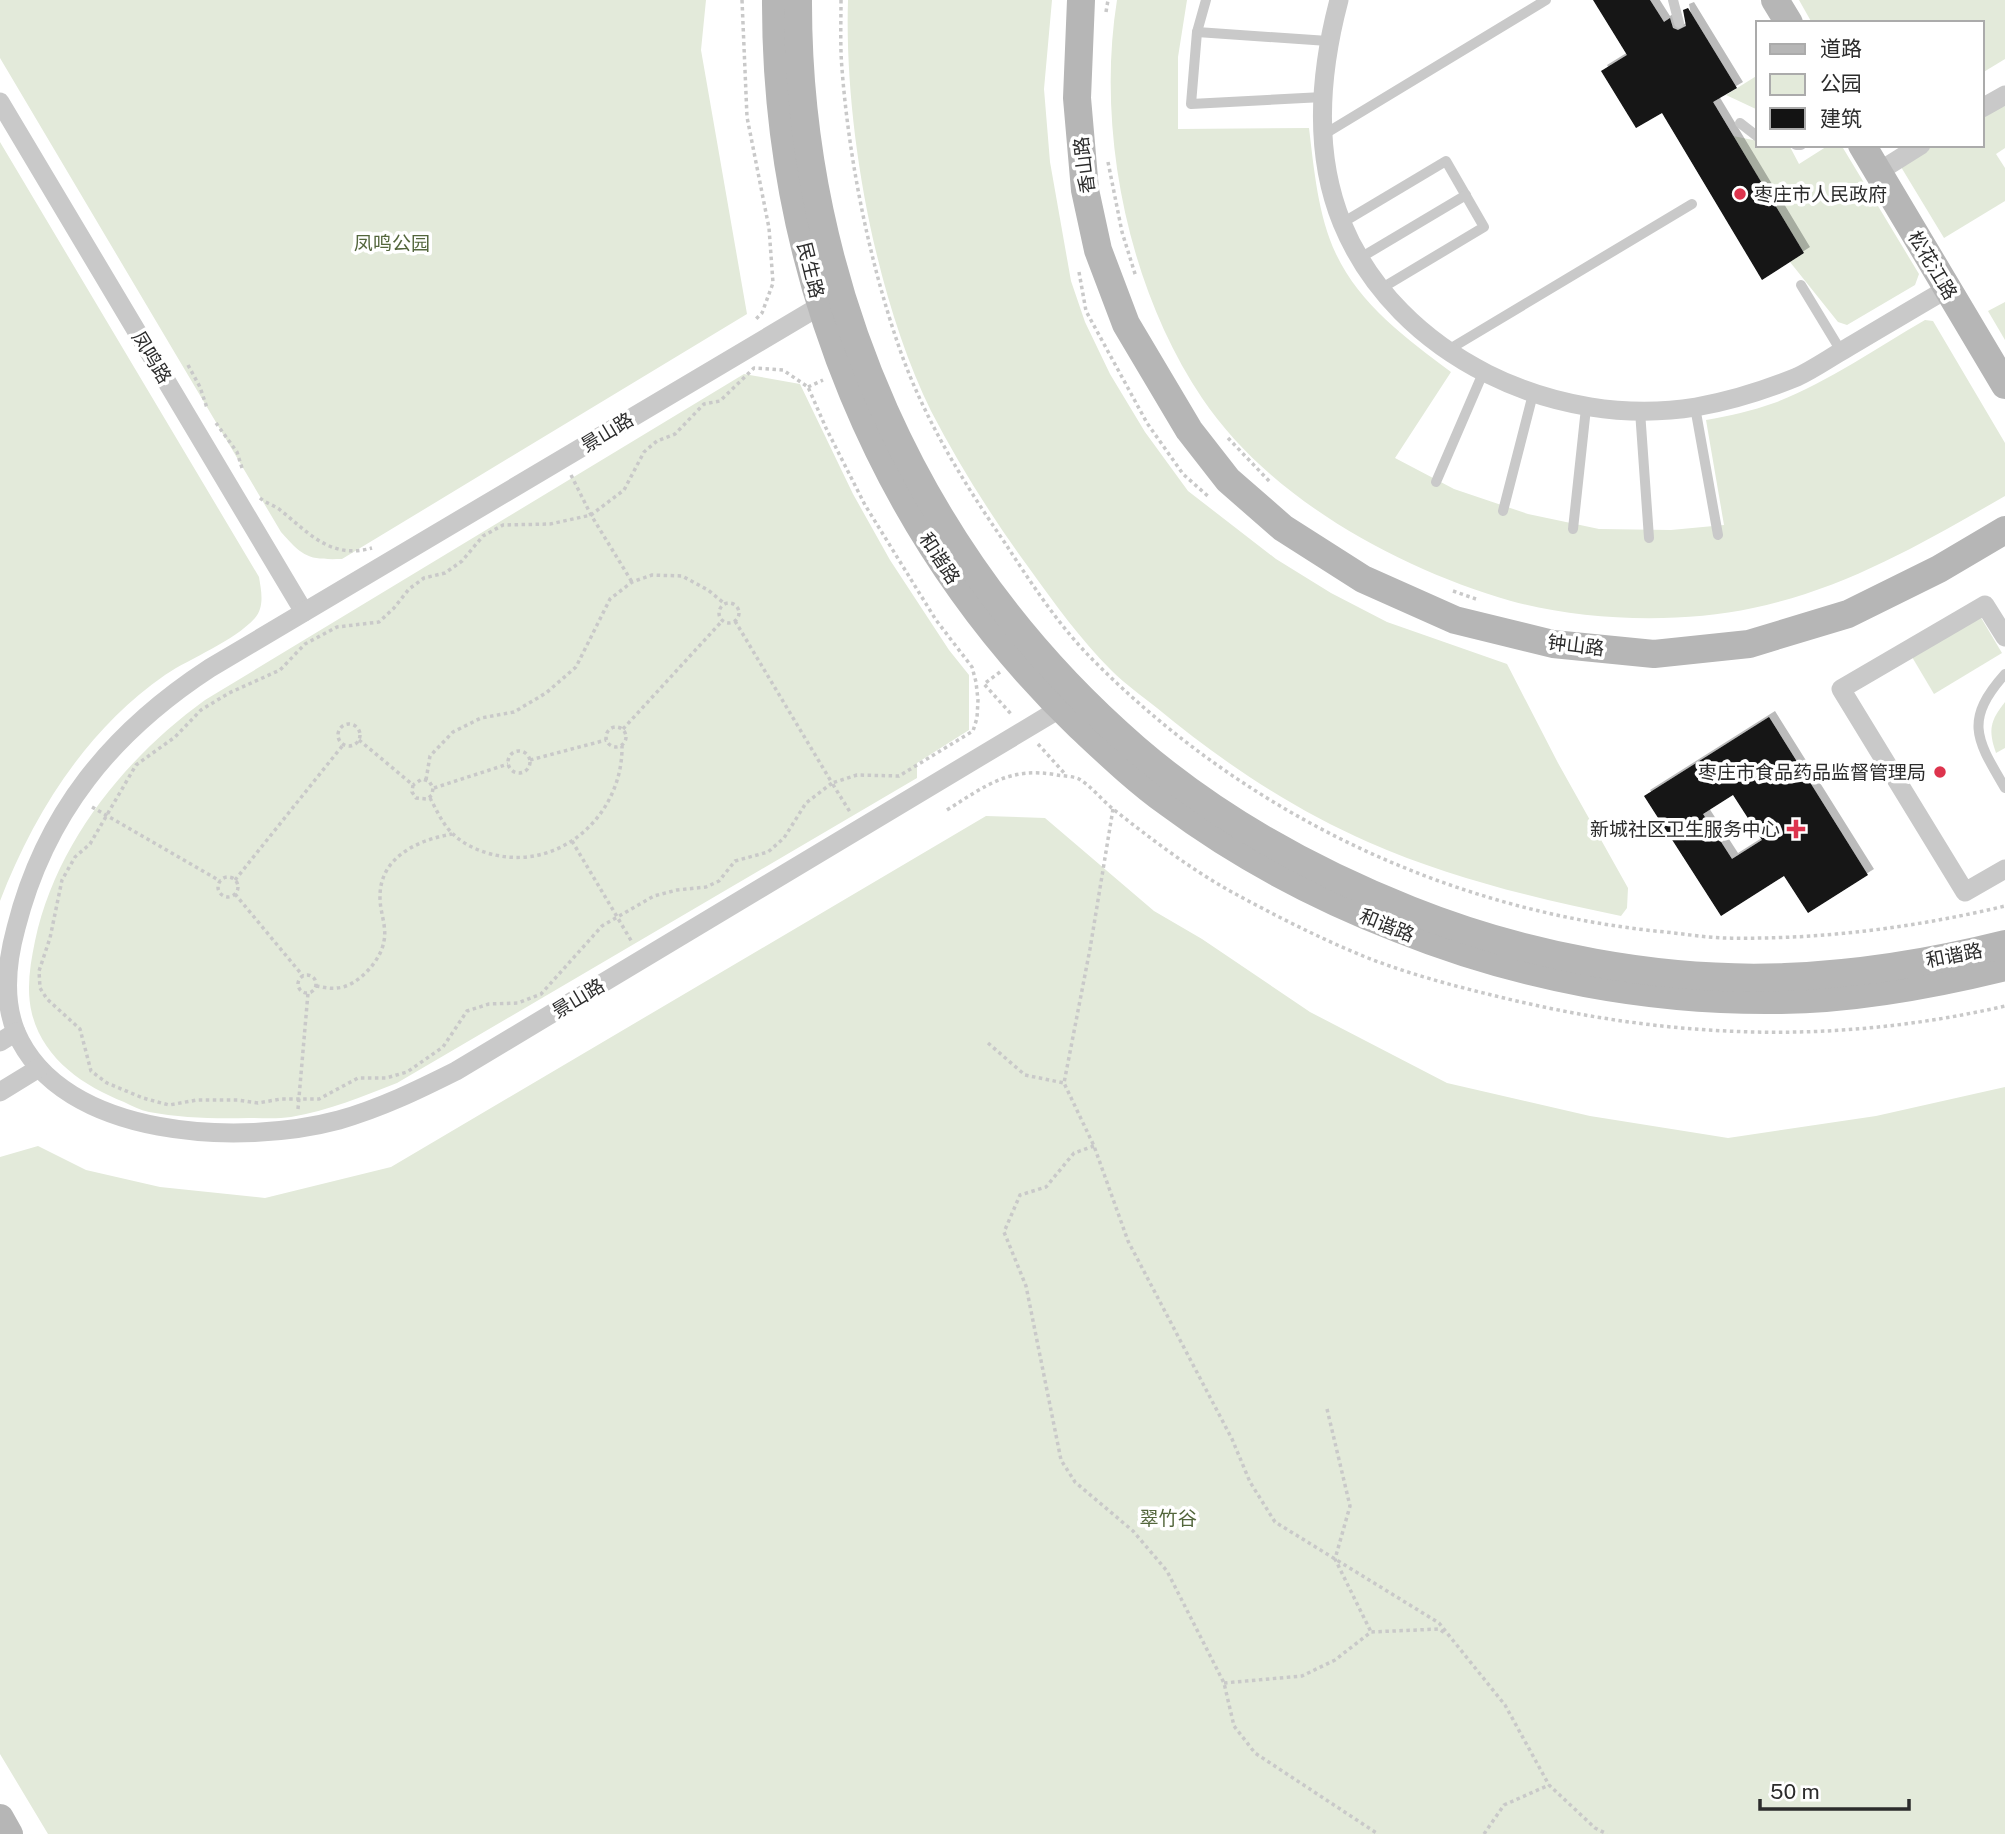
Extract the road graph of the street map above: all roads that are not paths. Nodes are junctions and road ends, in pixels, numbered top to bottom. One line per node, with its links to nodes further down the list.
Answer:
1 (776, 0): 30 (main road, 民生路)
2 (799, 0): 30 (main road, 民生路)
3 (1206, 0): 11 (lane)
4 (1339, 0): 12 (street)
5 (1546, 0): 18 (lane)
6 (1673, 0): 10 (lane)
7 (1775, 0): 9 (main road)
8 (1093, 6): 39 (main road, 香山路)
9 (1788, 21)
10 (1679, 23)
11 (1197, 32): 12 (lane); 14 (lane)
12 (1328, 41): 14 (street)
13 (2005, 95): 16 (street)
14 (1323, 97): 18 (street)
15 (0, 102): 47 (street, 凤鸣路)
16 (1984, 107)
17 (1740, 123): 19 (lane)
18 (1323, 135): 25 (street)
19 (1756, 135)
20 (1863, 147): 22 (main road, 松花江路)
21 (1918, 147): 22 (street)
22 (1878, 172): 29 (main road, 松花江路)
23 (1466, 195): 25 (lane); 26 (lane); 28 (lane)
24 (1692, 204): 31 (lane)
25 (1342, 223): 26 (street)
26 (1360, 258): 28 (street)
27 (1801, 285): 32 (lane)
28 (1382, 288): 31 (street)
29 (1948, 289): 32 (street); 34 (main road, 松花江路)
30 (830, 300): 42 (main road, 民生路); 47 (street, 景山路)
31 (1448, 351): 33 (street)
32 (1841, 351): 36 (street)
33 (1483, 373): 35 (street); 40 (lane)
34 (2005, 385)
35 (1533, 394): 37 (street); 41 (lane)
36 (1695, 407): 38 (street); 45 (lane)
37 (1586, 408): 38 (street); 43 (lane)
38 (1640, 411): 46 (lane)
39 (1189, 430): 44 (main road, 钟山路)
40 (1436, 482)
41 (1503, 511)
42 (926, 516): 50 (main road, 和谐路)
43 (1573, 529)
44 (2005, 530)
45 (1718, 535)
46 (1649, 538)
47 (304, 612): 55 (street, 景山路)
48 (2005, 637): 52 (street)
49 (2005, 674): 51 (lane)
50 (1071, 702): 53 (main road, 和谐路); 54 (main road, 和谐路); 56 (street, 景山路)
51 (2005, 788)
52 (2005, 869)
53 (2005, 944)
54 (2005, 967)
55 (8, 1037): 56 (street, 景山路)
56 (39, 1069): 57 (street)
57 (0, 1091)
58 (0, 1818): 59 (main road)
59 (9, 1834)

